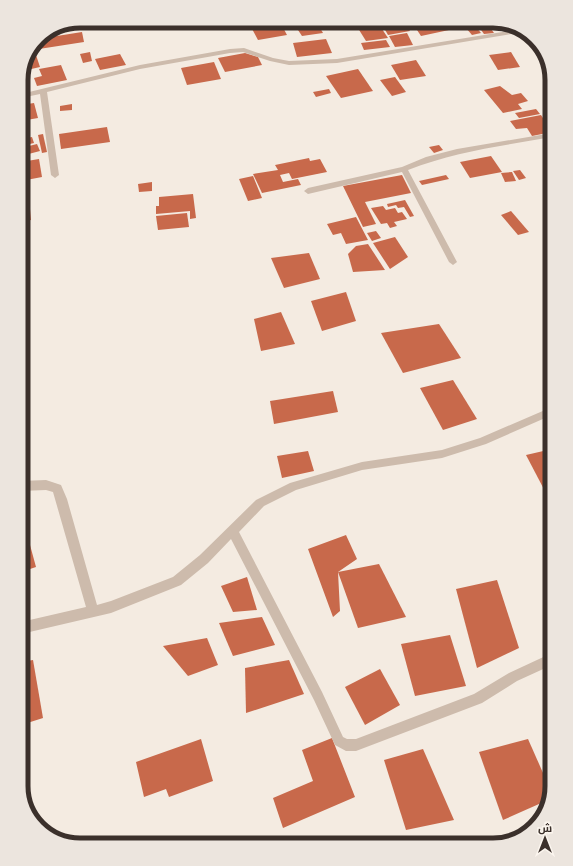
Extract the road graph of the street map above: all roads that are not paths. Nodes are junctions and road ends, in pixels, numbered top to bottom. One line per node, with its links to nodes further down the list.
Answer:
1 (511, 31): 2 (street)
2 (43, 90): 3 (street); 6 (street)
3 (28, 94)
4 (545, 136): 5 (street)
5 (404, 170): 7 (street); 8 (street)
6 (54, 175)
7 (308, 191)
8 (453, 262)
9 (545, 414): 11 (street)
10 (28, 485): 12 (street)
11 (232, 530): 12 (street); 14 (street)
12 (93, 611): 13 (street)
13 (28, 626)
14 (545, 662)

